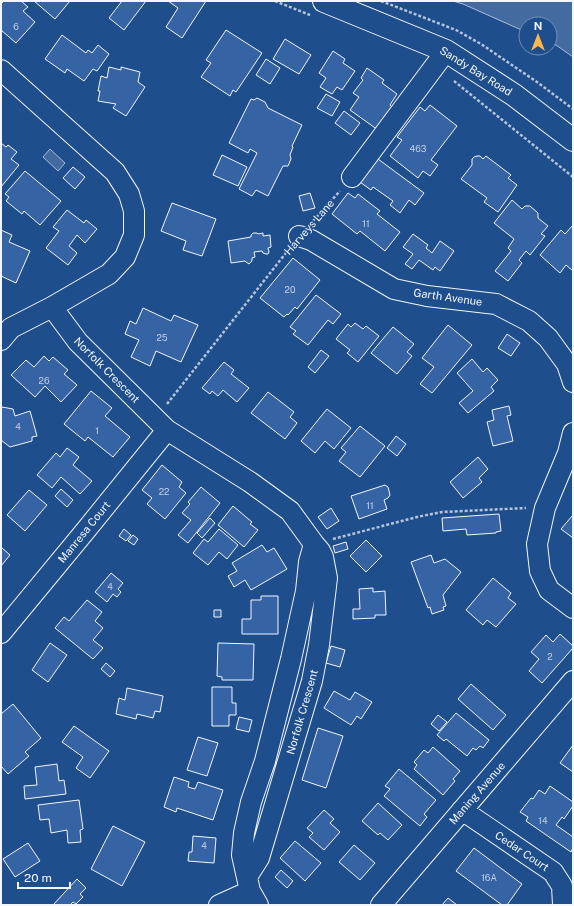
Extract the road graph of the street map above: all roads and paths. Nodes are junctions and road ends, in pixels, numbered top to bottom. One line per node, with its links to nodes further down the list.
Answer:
1 (324, 1): 3 (main road, Sandy Bay Road)
2 (381, 1): 5 (path)
3 (446, 51): 6 (main road, Sandy Bay Road); 7 (street)
4 (1, 70): 9 (street)
5 (573, 109)
6 (573, 140)
7 (352, 178): 8 (path, Harveys Lane)
8 (299, 236): 11 (street, Garth Avenue); 12 (path, Harveys Lane)
9 (52, 307): 10 (street); 13 (street, Norfolk Crescent)
10 (1, 340)
11 (573, 382)
12 (170, 402)
13 (167, 430): 16 (street, Norfolk Crescent); 18 (street, Manresa Court)
14 (573, 433): 15 (street)
15 (545, 508): 16 (path); 17 (street)
16 (314, 544): 21 (street, Norfolk Crescent)
17 (573, 608)
18 (1, 633)
19 (573, 681): 20 (street, Maning Avenue)
20 (462, 810): 22 (street, Maning Avenue); 24 (street, Cedar Court)
21 (251, 891): 23 (street)
22 (380, 904)
23 (219, 905)
24 (563, 905)

